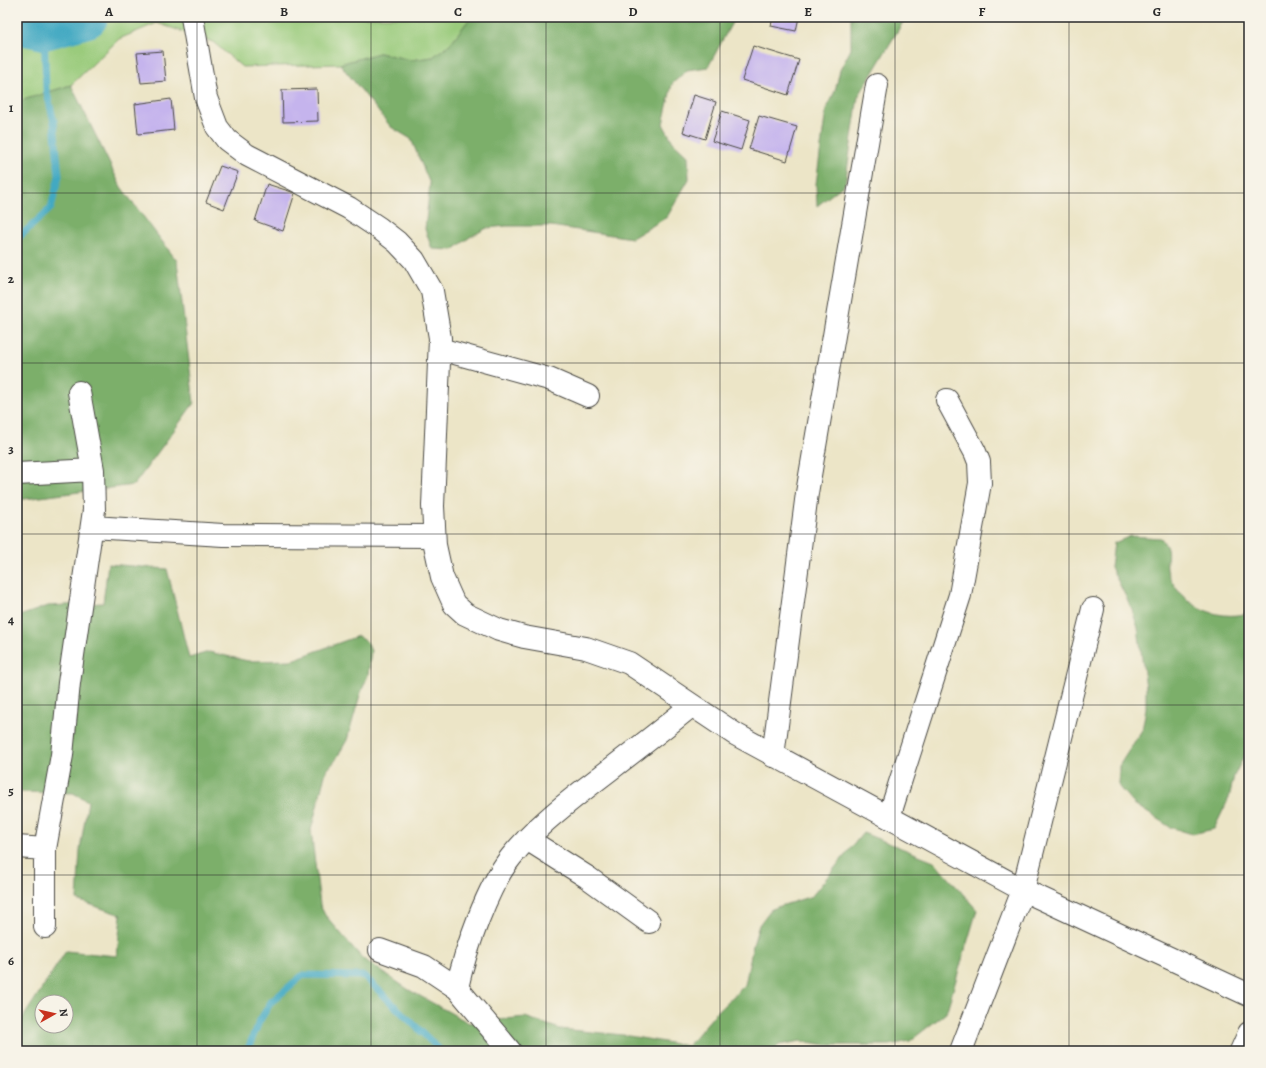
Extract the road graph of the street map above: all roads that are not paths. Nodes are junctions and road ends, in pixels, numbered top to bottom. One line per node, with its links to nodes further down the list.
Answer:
1 (192, 17): 3 (street)
2 (877, 85): 13 (street)
3 (440, 349): 5 (street); 10 (street)
4 (79, 392): 7 (street)
5 (588, 396)
6 (947, 400): 14 (street)
7 (93, 470): 8 (street); 9 (street)
8 (17, 474)
9 (92, 527): 10 (street); 17 (street)
10 (434, 536): 12 (street)
11 (1093, 609): 18 (street)
12 (691, 706): 13 (street); 15 (street)
13 (773, 756): 14 (street)
14 (889, 817): 18 (street)
15 (527, 840): 19 (street); 22 (street)
16 (17, 847): 17 (street)
17 (45, 849): 20 (street)
18 (1023, 890): 23 (street); 26 (street)
19 (650, 922)
20 (45, 927)
21 (380, 950): 22 (street)
22 (457, 988): 25 (street)
23 (1249, 995)
24 (1249, 1033): 27 (street)
25 (510, 1051)
26 (961, 1051)
27 (1241, 1051)

